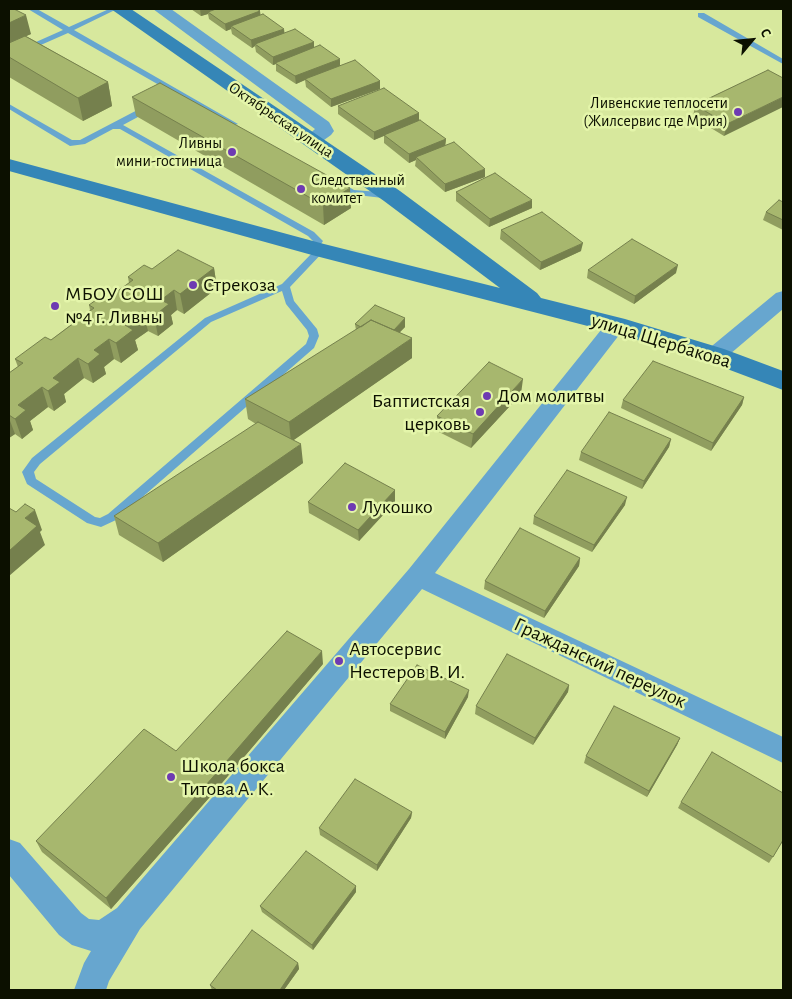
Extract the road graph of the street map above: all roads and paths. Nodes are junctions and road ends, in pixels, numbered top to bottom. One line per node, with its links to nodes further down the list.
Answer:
1 (32, 9): 6 (lane)
2 (114, 9): 6 (lane)
3 (120, 9): 15 (street, Октябрьская улица)
4 (162, 9): 15 (street)
5 (700, 15): 8 (lane)
6 (69, 30): 7 (lane); 9 (lane)
7 (9, 57)
8 (783, 62)
9 (177, 92): 10 (lane); 14 (lane)
10 (169, 96)
11 (153, 105): 13 (lane)
12 (9, 106): 13 (lane)
13 (112, 127): 20 (lane)
14 (244, 130)
15 (312, 141): 18 (street, Октябрьская улица)
16 (9, 165): 20 (street, улица Щербакова)
17 (327, 178): 18 (lane)
18 (392, 196): 19 (street, Октябрьская улица)
19 (444, 234): 21 (street); 24 (street, Октябрьская улица)
20 (317, 249): 21 (street, улица Щербакова); 22 (lane)
21 (425, 277): 24 (street, улица Щербакова)
22 (284, 286): 22 (lane)
23 (783, 298): 26 (street)
24 (538, 305): 25 (street, улица Щербакова)
25 (616, 325): 26 (street, улица Щербакова); 28 (street)
26 (715, 354): 27 (street, улица Щербакова)
27 (783, 381)
28 (418, 576): 29 (street, Гражданский переулок); 31 (street)
29 (783, 750)
30 (9, 853): 31 (street)
31 (129, 918): 32 (street)
32 (90, 990)

